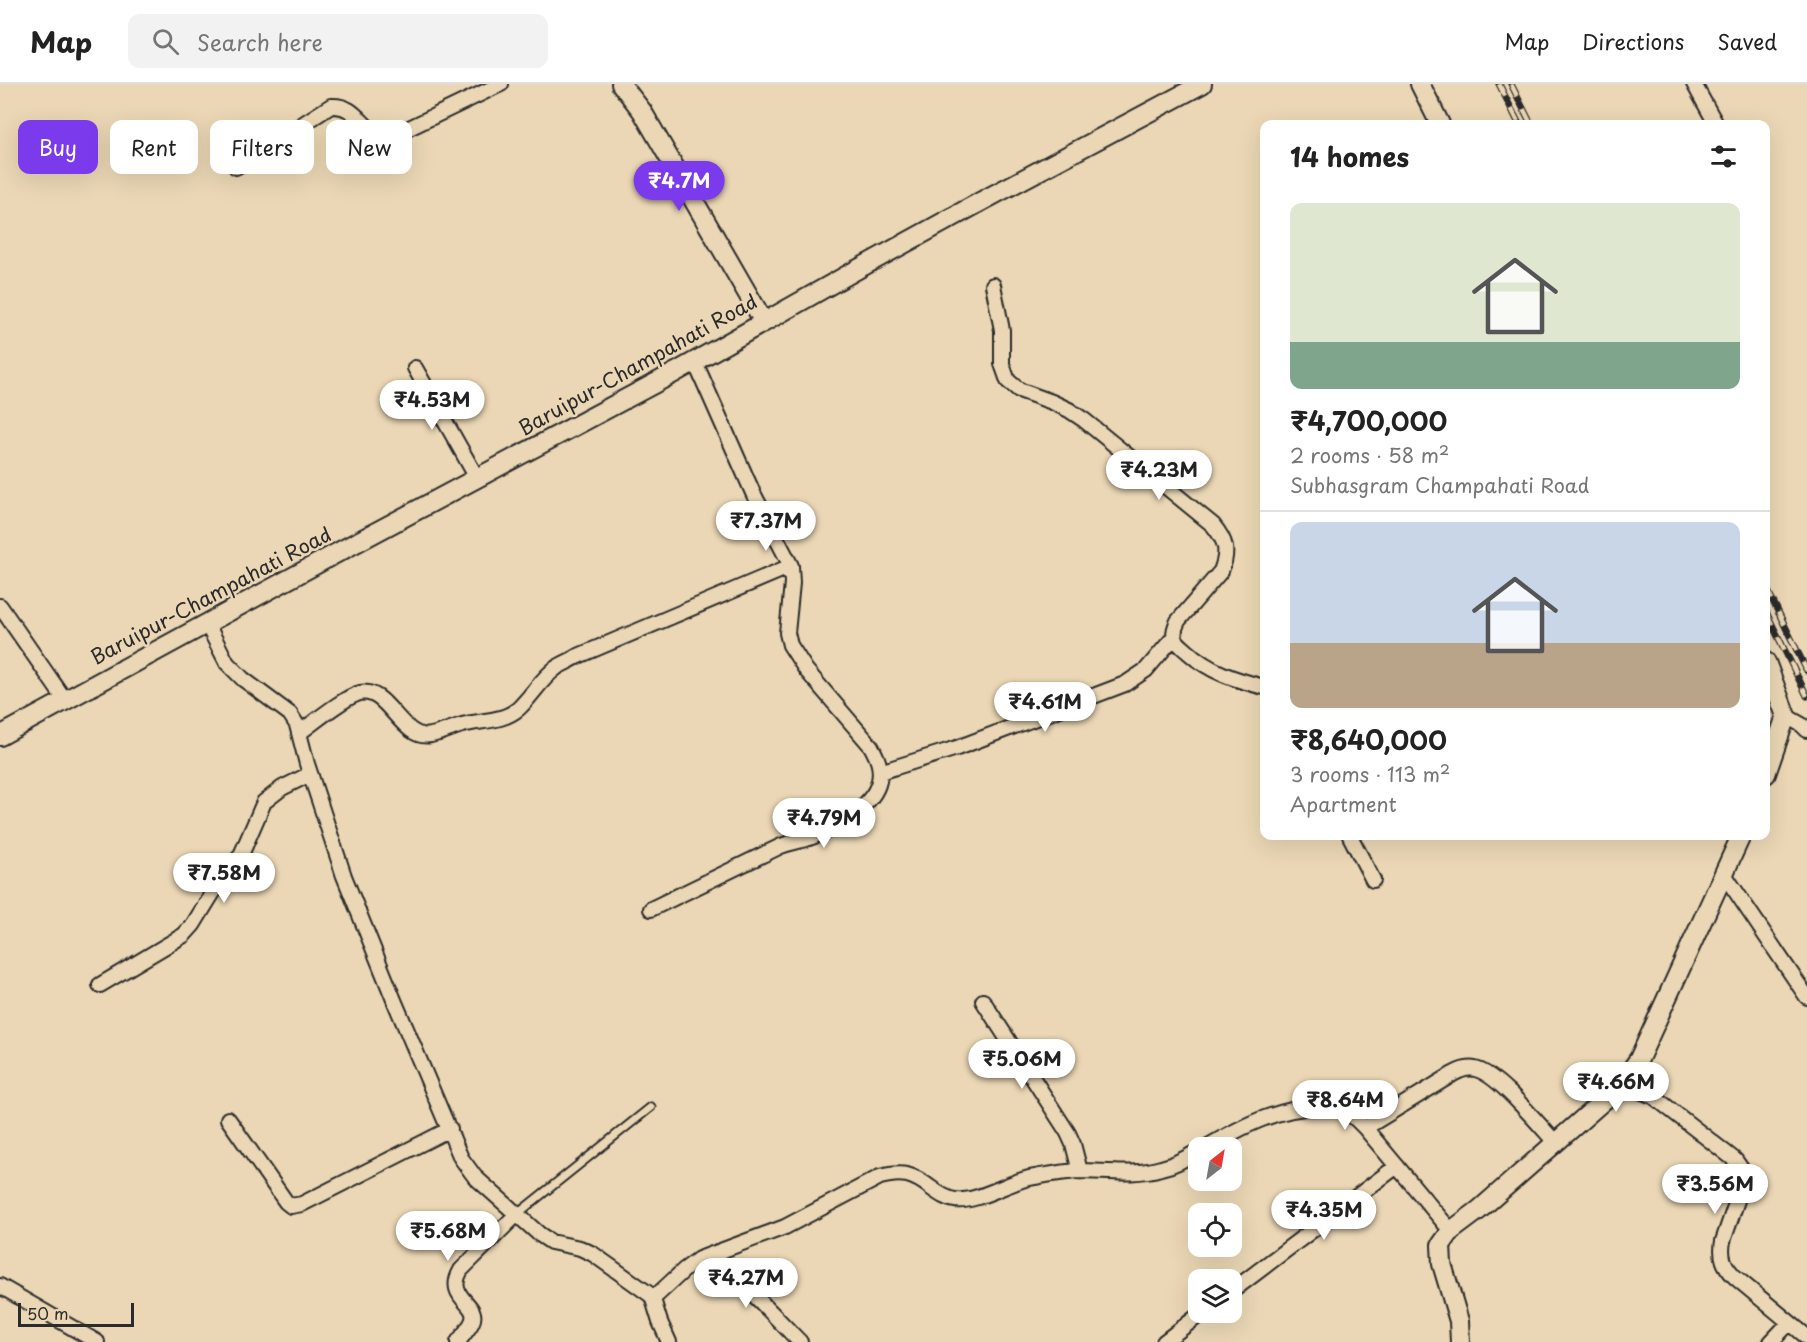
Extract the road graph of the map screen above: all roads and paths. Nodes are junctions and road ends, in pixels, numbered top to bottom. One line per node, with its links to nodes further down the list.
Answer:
1 (501, 84): 6 (street)
2 (621, 84): 10 (main road)
3 (1202, 84): 10 (main road, Baruipur-Champahati Road)
4 (1420, 84): 7 (main road)
5 (1694, 84): 8 (street)
6 (309, 120)
7 (1438, 120)
8 (1714, 120)
9 (993, 285): 17 (street)
10 (764, 322): 11 (main road, Baruipur-Champahati Road)
11 (695, 362): 13 (main road, Baruipur-Champahati Road); 14 (street)
12 (415, 368): 13 (street)
13 (477, 478): 16 (main road, Baruipur-Champahati Road)
14 (791, 566): 23 (street); 26 (street)
15 (0, 606): 19 (street)
16 (207, 624): 19 (main road, Baruipur-Champahati Road); 23 (street)
17 (1174, 637): 18 (street); 26 (street)
18 (1260, 686)
19 (65, 700): 24 (main road, Baruipur-Champahati Road)
20 (1772, 700): 21 (main road)
21 (1786, 716): 22 (street); 25 (main road)
22 (1807, 730)
23 (299, 733): 27 (street)
24 (0, 735)
25 (1770, 762)
26 (880, 772): 32 (street)
27 (310, 774): 33 (street); 39 (street)
28 (1352, 840): 31 (street)
29 (1739, 840): 30 (main road)
30 (1724, 874): 34 (street); 36 (main road)
31 (1372, 880)
32 (651, 909)
33 (100, 985)
34 (1807, 997)
35 (982, 1001): 45 (street)
36 (1619, 1087): 42 (main road); 53 (street)
37 (651, 1107): 46 (lane)
38 (228, 1119): 39 (street)
39 (450, 1128): 46 (street)
40 (1365, 1128): 41 (street); 42 (street); 44 (street)
41 (1223, 1137)
42 (1556, 1143): 47 (main road)
43 (1188, 1157): 45 (street)
44 (1397, 1166): 47 (street); 49 (street)
45 (1080, 1171): 48 (street)
46 (516, 1215): 51 (street); 56 (street)
47 (1451, 1231): 60 (main road)
48 (714, 1254): 51 (street); 58 (street)
49 (1242, 1283)
50 (0, 1286): 55 (street)
51 (652, 1296): 57 (street)
52 (1189, 1323): 59 (street)
53 (1789, 1323): 54 (street); 61 (street)
54 (1807, 1337)
55 (97, 1342)
56 (458, 1342)
57 (669, 1342)
58 (800, 1342)
59 (1164, 1342)
60 (1460, 1342)
61 (1771, 1342)

